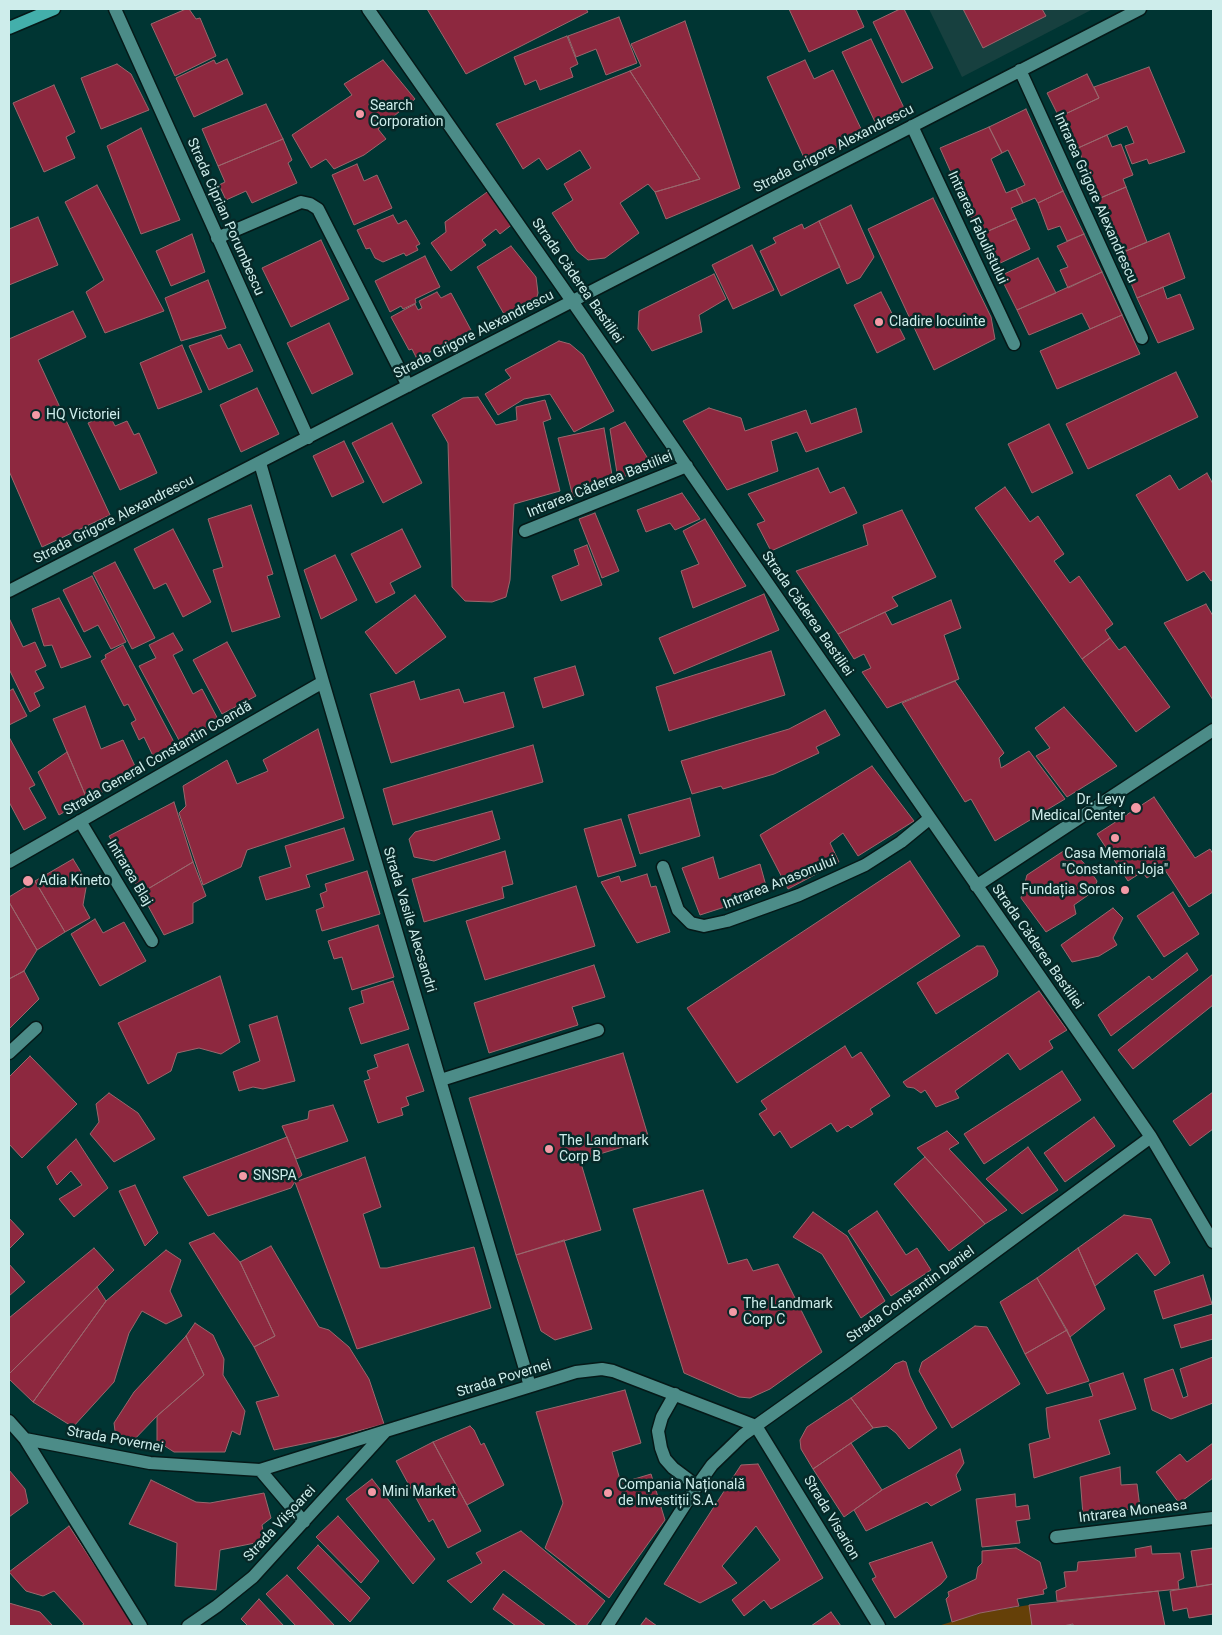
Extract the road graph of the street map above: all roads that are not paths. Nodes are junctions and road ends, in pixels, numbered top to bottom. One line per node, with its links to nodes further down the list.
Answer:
1 (54, 9): 5 (main road)
2 (116, 9): 8 (street, Strada Ciprian Porumbescu)
3 (368, 9): 9 (street, Strada Căderea Bastiliei)
4 (1140, 9): 6 (street, Strada Grigore Alexandrescu)
5 (9, 28)
6 (1020, 70): 7 (street, Strada Grigore Alexandrescu); 10 (street, Intrarea Grigore Alexandrescu)
7 (912, 126): 9 (street, Strada Grigore Alexandrescu); 11 (street, Intrarea Fabulistului)
8 (218, 238): 12 (street); 13 (street, Strada Ciprian Porumbescu)
9 (572, 301): 12 (street, Strada Grigore Alexandrescu); 15 (street, Strada Căderea Bastiliei)
10 (1142, 338)
11 (1014, 344)
12 (408, 386): 13 (street, Strada Grigore Alexandrescu)
13 (308, 438): 14 (street, Strada Grigore Alexandrescu)
14 (260, 463): 17 (street, Strada Grigore Alexandrescu); 18 (street, Strada Vasile Alecsandri)
15 (687, 466): 16 (street, Intrarea Căderea Bastiliei); 20 (street, Strada Căderea Bastiliei)
16 (525, 531)
17 (9, 591)
18 (322, 682): 21 (street, Strada General Constantin Coandă); 29 (street, Strada Vasile Alecsandri)
19 (1213, 730): 24 (street)
20 (929, 819): 23 (street, Intrarea Anasonului); 24 (street, Strada Căderea Bastiliei)
21 (80, 821): 22 (street, Strada General Constantin Coandă); 25 (street, Intrarea Blaj)
22 (9, 862)
23 (663, 867)
24 (976, 886): 30 (street, Strada Căderea Bastiliei)
25 (152, 941)
26 (36, 1028): 28 (street)
27 (598, 1030): 29 (street)
28 (9, 1053)
29 (441, 1080): 32 (street, Strada Vasile Alecsandri)
30 (1151, 1137): 31 (street, Strada Căderea Bastiliei); 35 (street, Strada Constantin Daniel)
31 (1213, 1242)
32 (530, 1386): 33 (street, Strada Povernei); 36 (street, Strada Povernei)
33 (674, 1394): 35 (street, Strada Povernei); 39 (street)
34 (9, 1421): 37 (street)
35 (756, 1426): 39 (street, Strada Constantin Daniel); 46 (street, Strada Visarion)
36 (385, 1432): 38 (street, Strada Povernei); 41 (street, Strada Viișoarei)
37 (25, 1439): 38 (street, Strada Povernei); 43 (street)
38 (260, 1470): 41 (street)
39 (697, 1486): 45 (street, Strada Constantin Daniel)
40 (1213, 1518): 42 (street, Intrarea Moneasa)
41 (304, 1522): 44 (street, Strada Viișoarei)
42 (1056, 1537)
43 (141, 1626)
44 (188, 1626)
45 (608, 1626)
46 (879, 1626)

